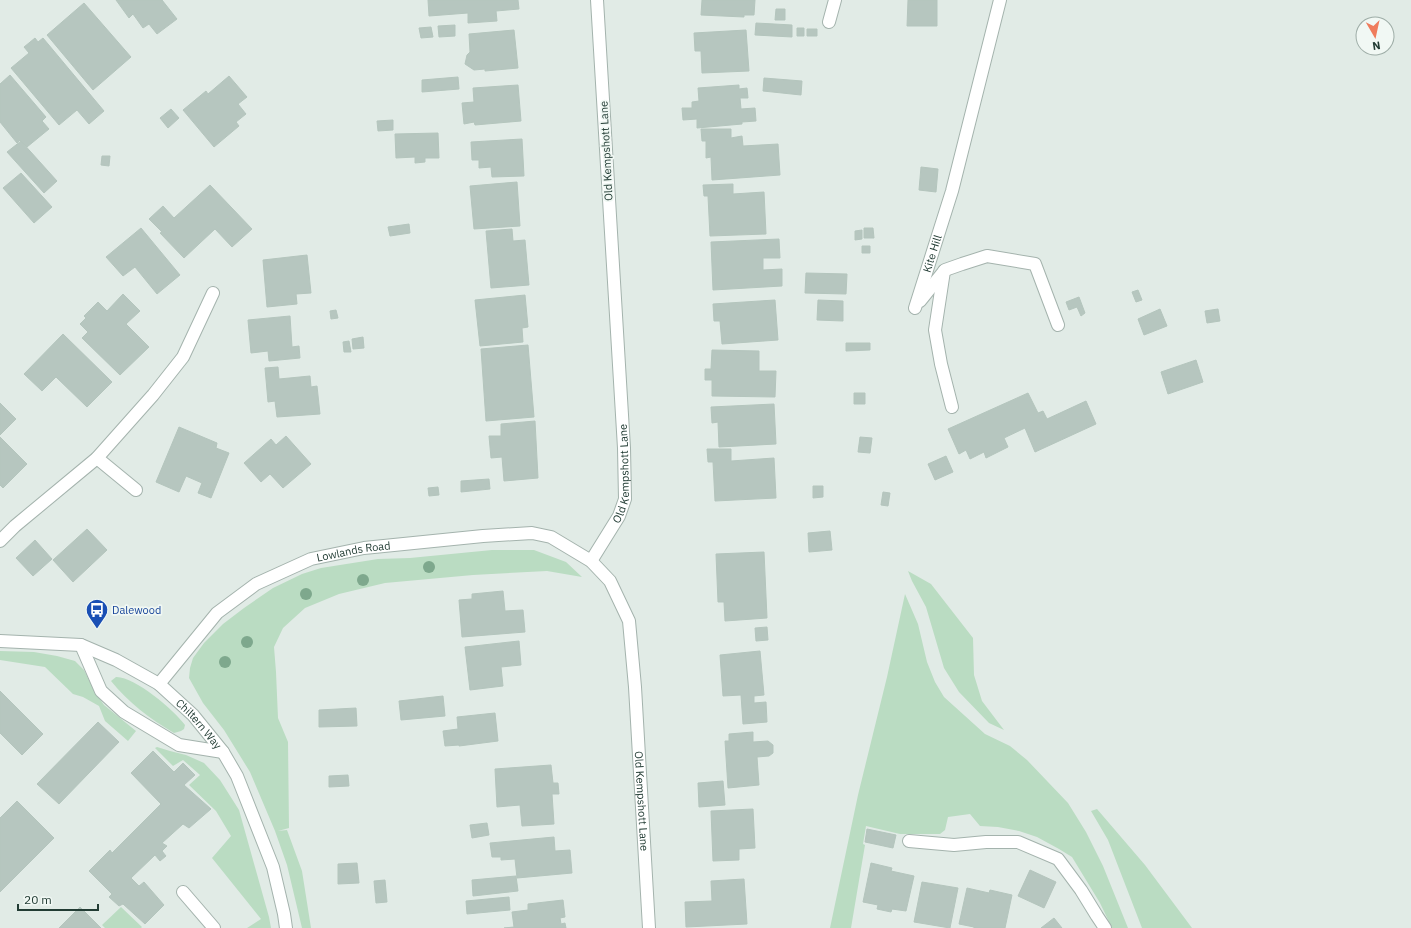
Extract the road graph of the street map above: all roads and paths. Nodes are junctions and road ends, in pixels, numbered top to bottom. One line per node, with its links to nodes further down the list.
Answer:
1 (597, 0): 12 (street, Old Kempshott Lane)
2 (835, 0): 4 (street)
3 (1000, 0): 5 (street, Kite Hill)
4 (829, 22)
5 (945, 270): 7 (street, Kite Hill); 8 (street)
6 (213, 293): 9 (street)
7 (1058, 326)
8 (952, 407)
9 (97, 458): 10 (street); 11 (street)
10 (136, 490)
11 (0, 541)
12 (591, 561): 15 (street, Lowlands Road); 21 (street, Old Kempshott Lane)
13 (0, 641): 14 (street, Chiltern Way)
14 (81, 645): 15 (street, Chiltern Way); 16 (street)
15 (159, 684): 16 (street, Chiltern Way)
16 (223, 752): 20 (street, Chiltern Way)
17 (910, 841): 22 (street)
18 (183, 892): 19 (street)
19 (214, 928)
20 (286, 928)
21 (649, 928)
22 (1106, 928)

